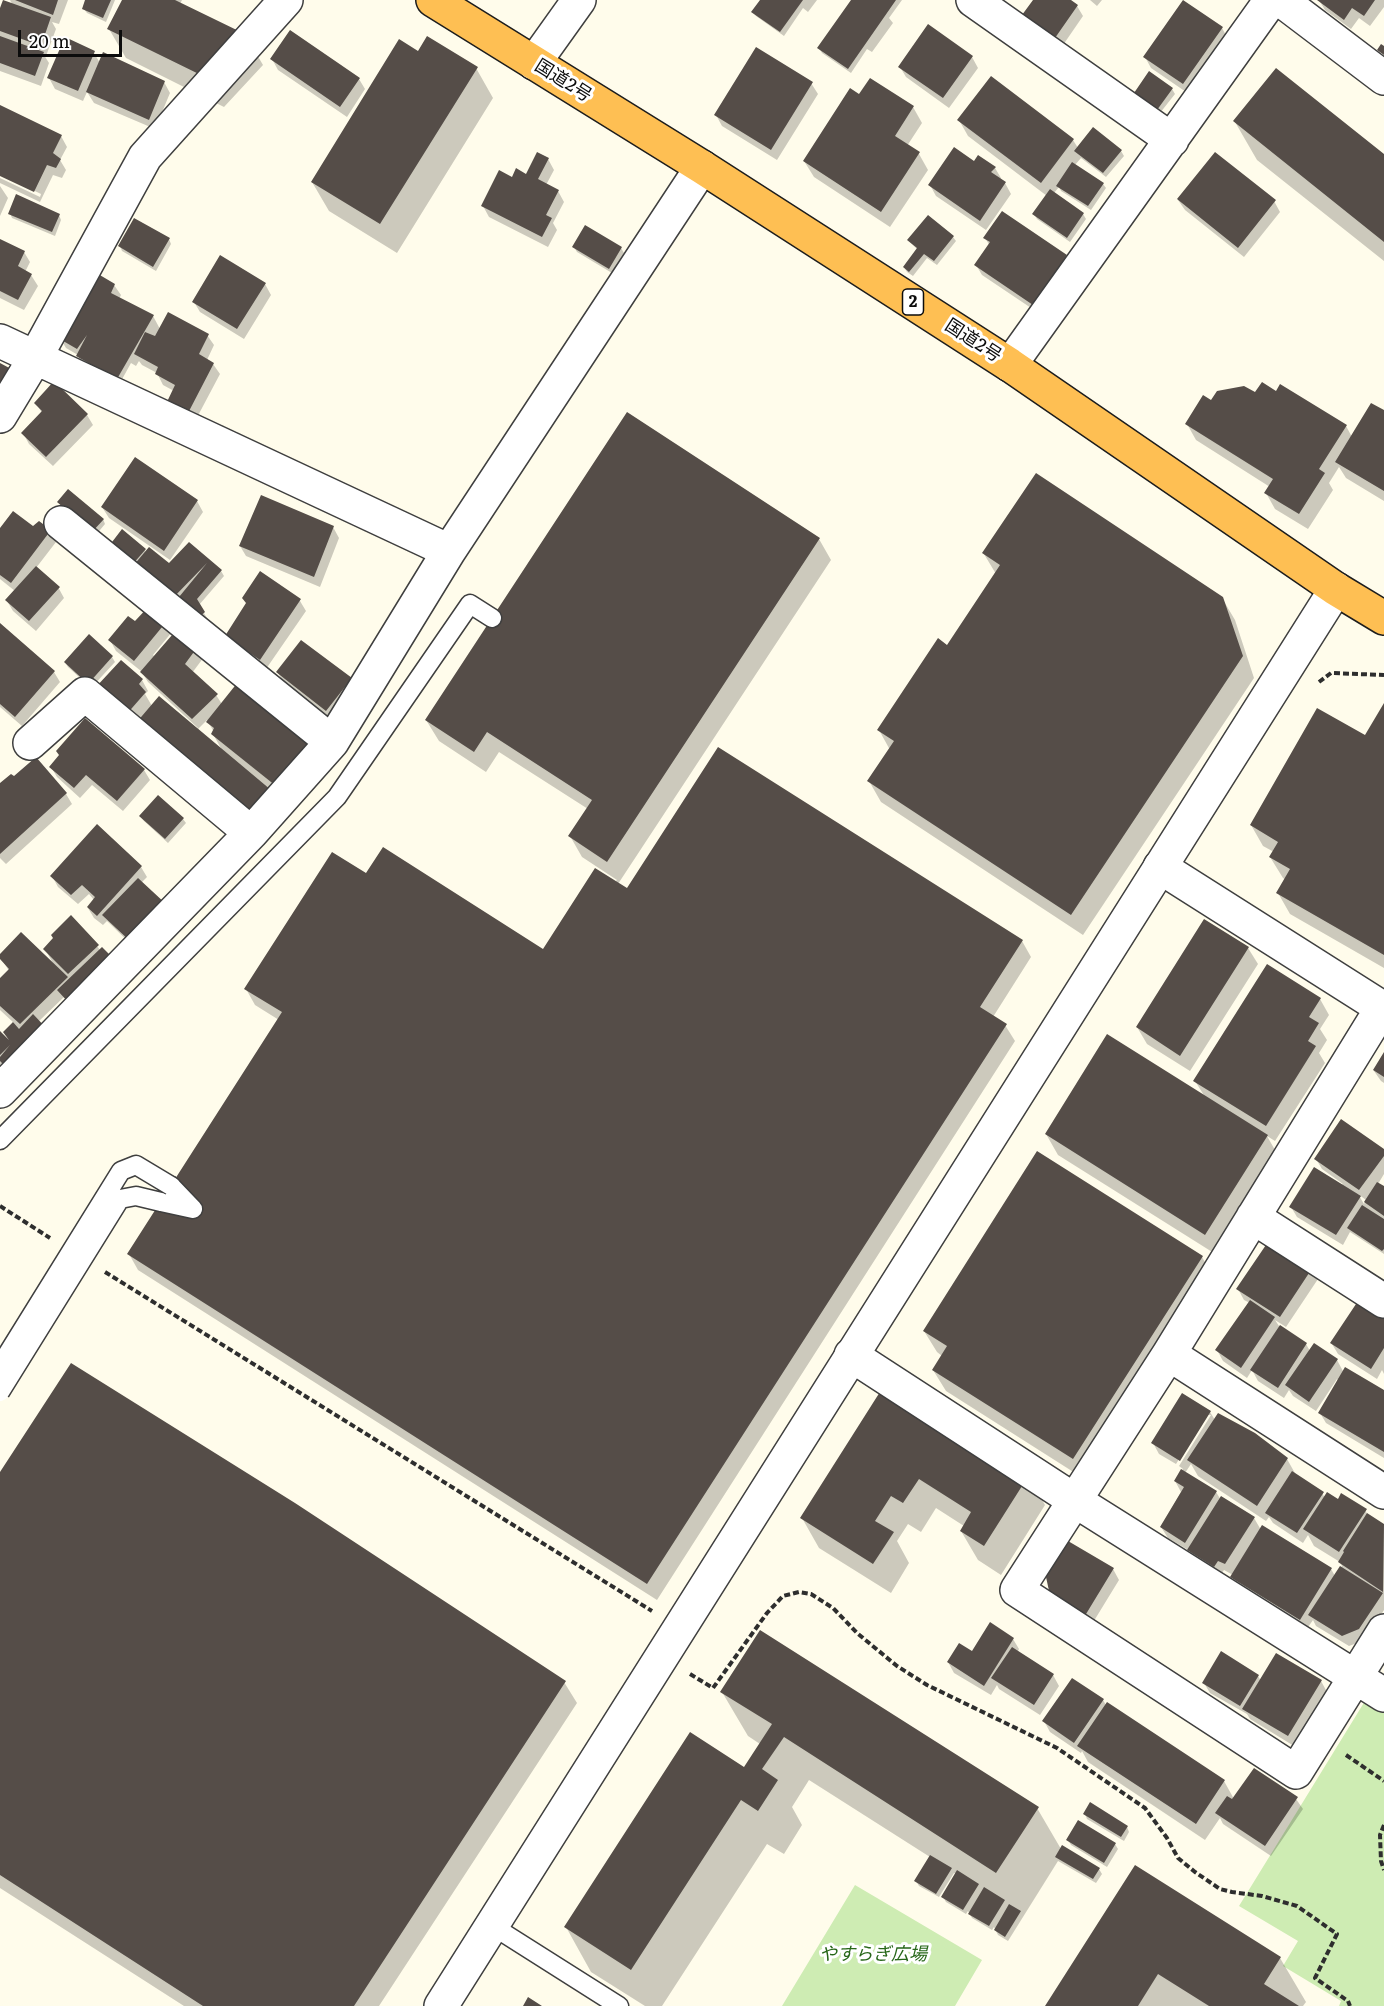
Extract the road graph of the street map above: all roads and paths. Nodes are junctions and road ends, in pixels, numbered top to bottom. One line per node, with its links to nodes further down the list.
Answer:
1 (286, 0): 12 (street)
2 (433, 0): 7 (highway, 国道2号 / 2)
3 (579, 0): 7 (street)
4 (973, 0): 9 (street)
5 (1271, 0): 9 (street)
6 (1281, 0): 8 (street)
7 (534, 63): 10 (highway, 国道2号 / 2)
8 (1384, 78)
9 (1172, 140): 13 (street)
10 (702, 167): 13 (highway, 国道2号 / 2); 16 (street)
11 (0, 341): 12 (street)
12 (35, 358): 14 (street); 16 (street)
13 (1010, 364): 17 (highway, 国道2号 / 2)
14 (0, 416)
15 (62, 523): 20 (street)
16 (449, 551): 20 (street)
17 (1336, 589): 19 (highway, 国道2号 / 2); 23 (street)
18 (492, 618): 26 (lane)
19 (1384, 618)
20 (332, 742): 22 (street)
21 (30, 743): 22 (street)
22 (250, 833): 25 (street)
23 (1160, 867): 24 (street); 33 (street)
24 (1383, 1008): 28 (street)
25 (0, 1091)
26 (0, 1140)
27 (0, 1206): 29 (path)
28 (1253, 1217): 31 (street); 32 (street)
29 (51, 1238)
30 (101, 1269): 38 (path)
31 (1384, 1301)
32 (1169, 1353): 36 (street); 37 (street)
33 (851, 1355): 37 (street); 47 (street)
34 (0, 1366): 35 (lane, bridge)
35 (0, 1392)
36 (1384, 1492)
37 (1074, 1500): 41 (street); 43 (street)
38 (656, 1614)
39 (1384, 1630): 41 (street)
40 (688, 1673): 50 (path)
41 (1355, 1677): 42 (street); 43 (street)
42 (1384, 1695)
43 (1318, 1736): 44 (path)
44 (1384, 1781)
45 (1384, 1825): 46 (path)
46 (1384, 1870)
47 (491, 1925): 48 (street); 49 (lane)
48 (441, 2006)
49 (619, 2006)
50 (1350, 2006)

